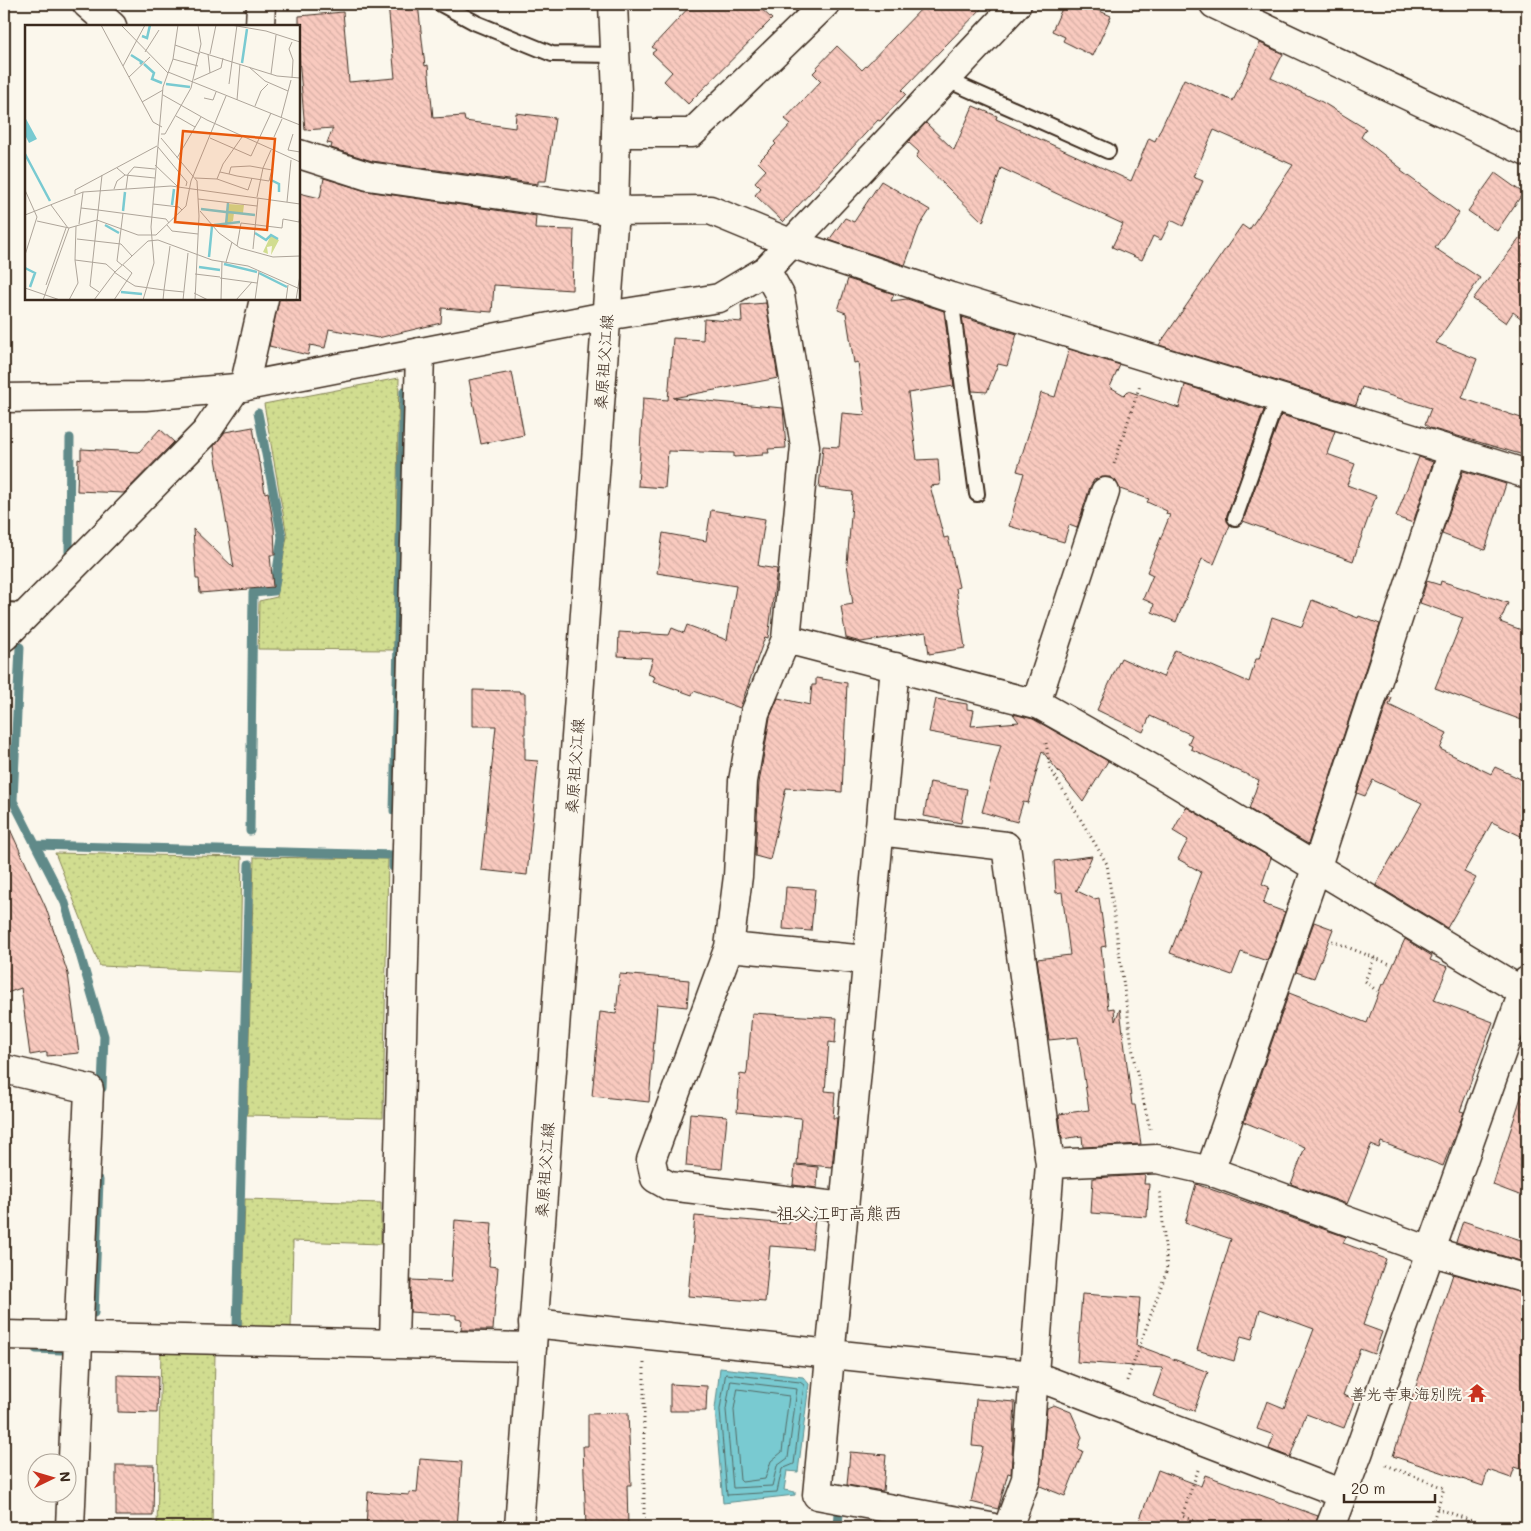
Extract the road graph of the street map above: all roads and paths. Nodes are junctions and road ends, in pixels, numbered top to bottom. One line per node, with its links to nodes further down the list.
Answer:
1 (87, 4): 8 (street)
2 (261, 4): 9 (street)
3 (441, 4): 10 (lane)
4 (613, 4): 10 (street, 桑原祖父江線)
5 (825, 4): 12 (street)
6 (1017, 4): 11 (street)
7 (1214, 4): 14 (street)
8 (111, 25)
9 (260, 25)
10 (615, 55): 12 (street, 桑原祖父江線)
11 (945, 80): 13 (lane); 17 (street)
12 (616, 133): 16 (street, 桑原祖父江線)
13 (1108, 151)
14 (1527, 152)
15 (300, 154): 16 (street)
16 (614, 211): 17 (street); 21 (street, 桑原祖父江線)
17 (790, 243): 18 (street); 19 (street)
18 (766, 270): 21 (street); 34 (street)
19 (951, 297): 23 (street); 30 (lane)
20 (264, 300): 24 (street)
21 (606, 316): 22 (street); 55 (street, 桑原祖父江線)
22 (420, 352): 24 (street); 57 (street)
23 (1149, 358): 26 (street); 29 (path)
24 (240, 387): 25 (street); 32 (street)
25 (4, 398)
26 (1278, 398): 27 (street); 31 (lane)
27 (1454, 451): 28 (street); 39 (street)
28 (1527, 474)
29 (1105, 492): 36 (street)
30 (977, 494)
31 (1235, 518)
32 (16, 611): 33 (street)
33 (4, 637)
34 (786, 639): 35 (street); 41 (street)
35 (895, 667): 36 (street); 37 (street)
36 (1038, 704): 38 (path); 39 (street)
37 (879, 831): 43 (street); 48 (street)
38 (1107, 864)
39 (1316, 869): 45 (street); 49 (street)
40 (1332, 941): 42 (path)
41 (728, 947): 43 (street); 50 (street)
42 (1374, 958): 44 (path); 46 (path)
43 (867, 960): 50 (street)
44 (1390, 964)
45 (1525, 986): 51 (street)
46 (1377, 991)
47 (4, 1069): 56 (street)
48 (1050, 1164): 49 (street); 59 (street)
49 (1210, 1171): 51 (street)
50 (844, 1207): 58 (street)
51 (1430, 1250): 52 (street); 61 (street)
52 (1527, 1279)
53 (644, 1334): 55 (street); 58 (street); 66 (path)
54 (4, 1335): 56 (street)
55 (532, 1335): 57 (street); 65 (street, 桑原祖父江線)
56 (77, 1337): 57 (street); 64 (street)
57 (394, 1342)
58 (830, 1354): 59 (street); 67 (street)
59 (1034, 1375): 60 (street); 68 (street)
60 (1208, 1442): 62 (street); 69 (path)
61 (1358, 1454): 62 (street); 63 (path)
62 (1343, 1494): 70 (street)
63 (1437, 1508): 71 (path); 72 (path)
64 (70, 1527)
65 (519, 1527)
66 (644, 1527)
67 (990, 1527)
68 (1008, 1527)
69 (1210, 1527)
70 (1330, 1527)
71 (1431, 1527)
72 (1488, 1527)

